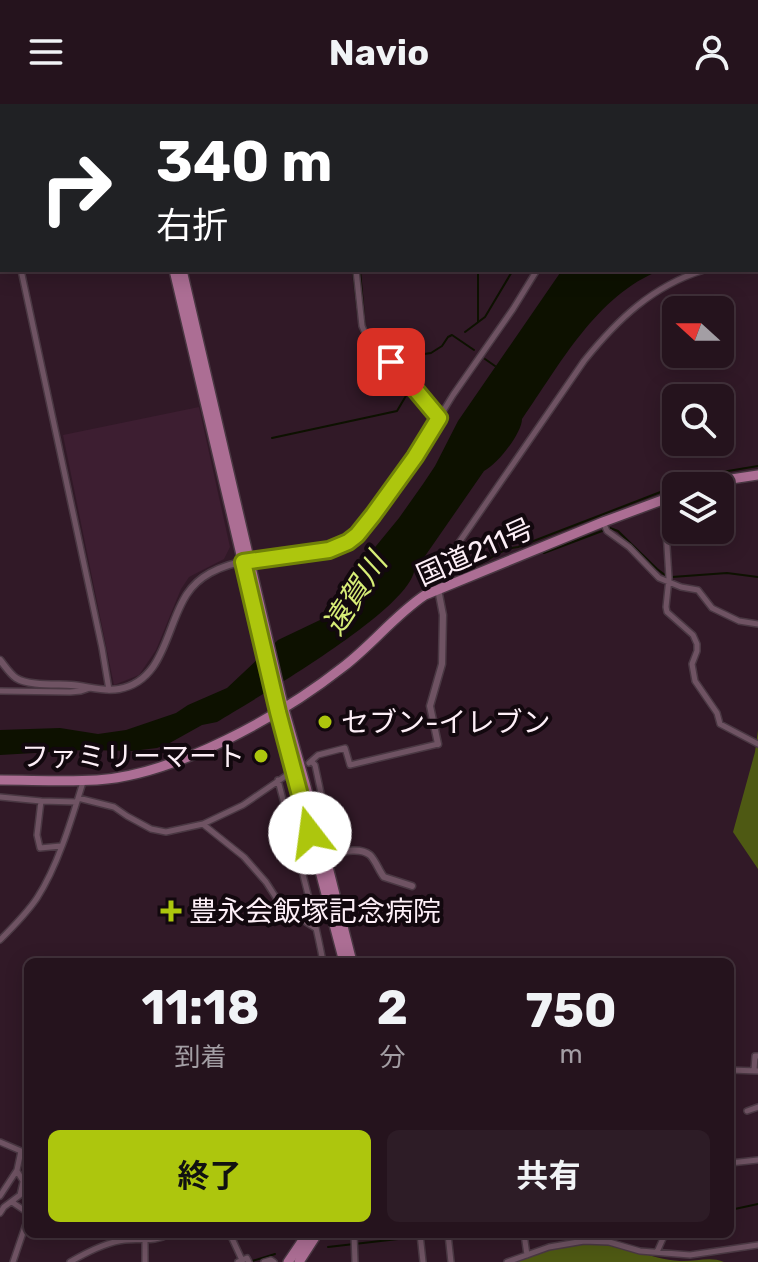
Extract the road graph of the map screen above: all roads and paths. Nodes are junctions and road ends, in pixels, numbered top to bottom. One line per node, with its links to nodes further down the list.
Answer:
1 (21, 272): 20 (street)
2 (174, 272): 14 (highway)
3 (182, 272): 14 (highway)
4 (356, 272): 7 (street)
5 (536, 272): 7 (street)
6 (699, 272): 16 (street)
7 (439, 418): 8 (street)
8 (415, 457): 14 (street)
9 (758, 475): 10 (highway)
10 (734, 479)
11 (662, 500): 12 (highway, 国道211号)
12 (605, 526): 15 (street); 16 (highway, 国道211号)
13 (667, 544): 15 (street)
14 (246, 562): 20 (street); 22 (highway)
15 (669, 578): 17 (street); 24 (street)
16 (438, 589): 22 (highway, 国道211号); 23 (street)
17 (758, 624)
18 (0, 660): 19 (street)
19 (91, 688): 20 (street); 21 (street)
20 (109, 690)
21 (0, 691)
22 (281, 710): 28 (highway, 国道211号); 34 (highway); 39 (highway)
23 (438, 744): 34 (street)
24 (758, 744)
25 (287, 775): 27 (street)
26 (0, 780): 28 (highway, 国道211号)
27 (278, 780): 32 (street); 36 (street)
28 (83, 781): 30 (street)
29 (0, 797): 31 (street)
30 (78, 800): 31 (street); 32 (street); 33 (street)
31 (41, 801): 33 (street)
32 (203, 824): 36 (street)
33 (62, 845): 37 (street)
34 (324, 851): 35 (street); 40 (highway)
35 (412, 886)
36 (316, 929): 38 (street)
37 (0, 940)
38 (322, 958)
39 (343, 958)
40 (350, 958)
41 (758, 1056): 43 (street)
42 (734, 1070): 43 (street)
43 (756, 1071)
44 (758, 1107): 45 (street)
45 (747, 1111)
46 (0, 1142): 47 (street)
47 (21, 1151): 48 (street); 51 (street)
48 (24, 1152)
49 (758, 1160): 50 (street)
50 (734, 1163)
51 (17, 1170): 52 (street); 53 (street)
52 (23, 1182): 54 (street)
53 (0, 1196)
54 (12, 1202): 55 (street); 56 (street)
55 (24, 1212)
56 (0, 1213)
57 (24, 1228): 76 (street)
58 (141, 1238): 69 (street)
59 (159, 1238): 69 (street)
60 (232, 1238): 75 (street)
61 (304, 1238): 81 (highway)
62 (314, 1238): 82 (highway)
63 (420, 1238): 84 (street)
64 (448, 1238): 85 (street)
65 (525, 1238): 74 (street)
66 (593, 1238): 71 (street); 74 (street)
67 (619, 1238): 71 (street)
68 (663, 1238): 73 (street)
69 (145, 1240): 77 (street); 78 (street)
70 (355, 1240): 83 (street)
71 (617, 1244): 73 (street)
72 (758, 1245): 73 (street)
73 (657, 1252)
74 (527, 1255): 86 (street)
75 (244, 1261)
76 (13, 1262)
77 (70, 1262)
78 (145, 1262)
79 (264, 1262): 80 (street)
80 (274, 1262)
81 (288, 1262)
82 (299, 1262)
83 (355, 1262)
84 (423, 1262)
85 (451, 1262)
86 (507, 1262)

